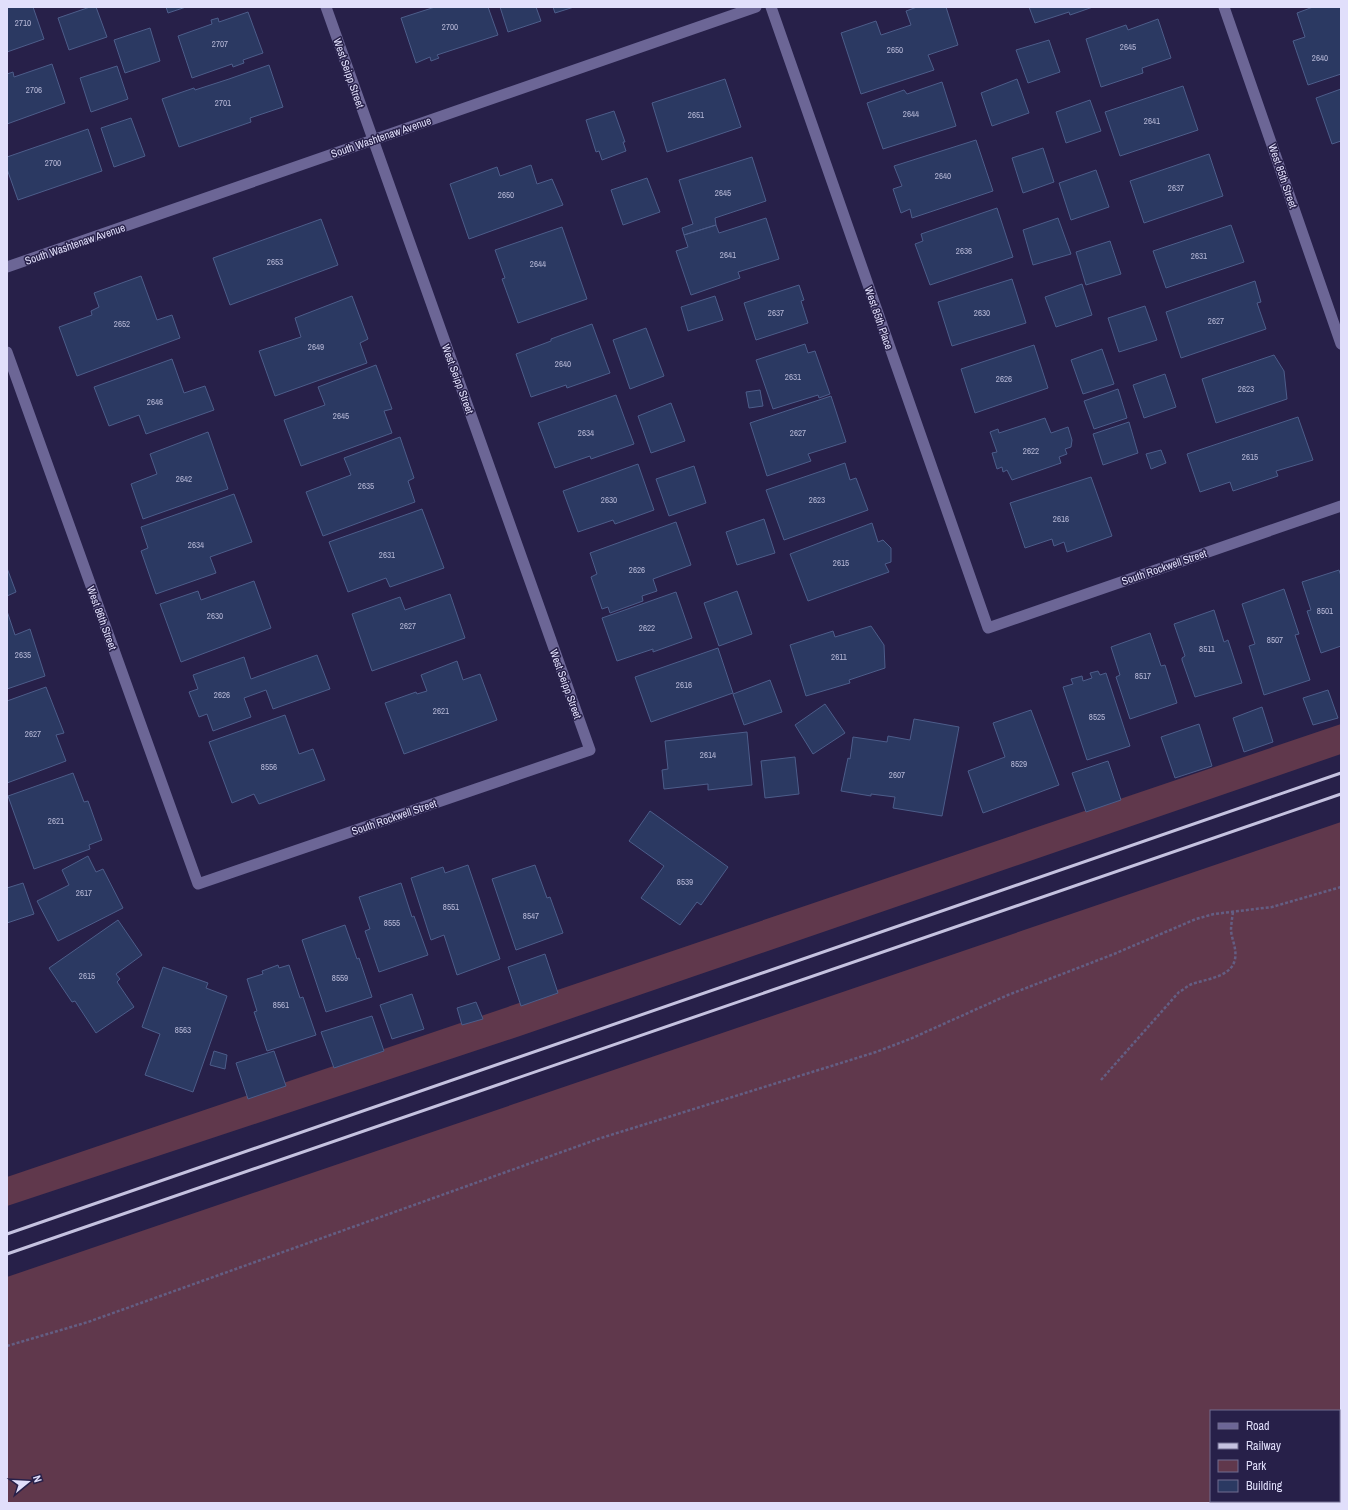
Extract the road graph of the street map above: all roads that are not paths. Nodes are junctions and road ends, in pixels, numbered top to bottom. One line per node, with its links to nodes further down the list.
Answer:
1 (326, 7): 5 (street, West Seipp Street)
2 (756, 7): 5 (street, South Washtenaw Avenue)
3 (771, 7): 10 (street, West 85th Place)
4 (1224, 7): 7 (street, West 85th Street)
5 (373, 140): 6 (street, South Washtenaw Avenue); 11 (street, West Seipp Street)
6 (7, 267)
7 (1341, 344)
8 (7, 352): 12 (street, West 86th Street)
9 (1341, 506): 10 (street, South Rockwell Street)
10 (988, 628)
11 (590, 750): 12 (street, South Rockwell Street)
12 (198, 884)

